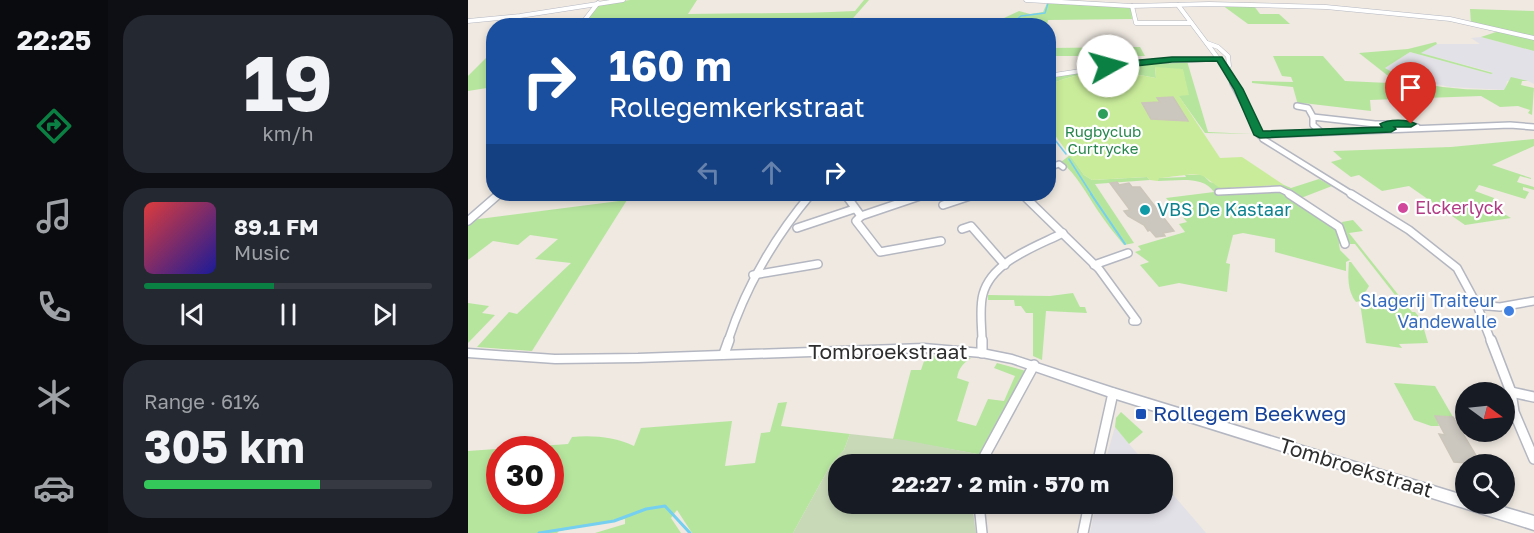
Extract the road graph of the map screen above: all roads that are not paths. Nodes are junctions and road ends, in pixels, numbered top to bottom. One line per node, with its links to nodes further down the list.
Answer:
1 (623, 0): 3 (street)
2 (1026, 0): 5 (street)
3 (598, 3): 6 (street); 7 (street)
4 (1178, 5): 5 (street); 10 (street); 11 (street)
5 (1132, 6): 10 (street)
6 (499, 18)
7 (586, 18)
8 (486, 19): 9 (street)
9 (468, 21)
10 (1191, 23): 12 (street)
11 (1534, 38)
12 (1207, 43): 13 (street); 14 (street)
13 (1219, 59): 14 (street); 15 (street)
14 (1226, 69): 23 (street)
15 (1056, 75)
16 (1297, 106): 17 (street)
17 (1313, 117): 19 (street); 22 (street)
18 (1534, 123): 20 (street)
19 (1385, 124): 20 (street); 21 (street)
20 (1419, 128): 21 (street)
21 (1391, 129): 22 (street)
22 (1321, 132): 23 (street)
23 (1260, 135): 48 (street)
24 (1056, 165): 25 (street)
25 (1064, 167)
26 (1218, 192): 41 (street)
27 (492, 201): 36 (street)
28 (805, 201): 46 (street)
29 (849, 201): 34 (street)
30 (905, 201): 35 (street)
31 (954, 201): 33 (street)
32 (1029, 201): 39 (street)
33 (942, 205)
34 (854, 209): 35 (street); 37 (street)
35 (861, 216): 40 (street)
36 (468, 221)
37 (797, 228)
38 (962, 229): 44 (street)
39 (1063, 233): 44 (street); 45 (street)
40 (941, 241)
41 (1345, 244)
42 (1128, 253): 45 (street)
43 (818, 264): 46 (street)
44 (1005, 265): 51 (street)
45 (1094, 266): 49 (street)
46 (753, 275): 52 (street)
47 (1534, 301): 48 (street)
48 (1477, 305): 54 (street)
49 (1133, 321)
50 (468, 353): 52 (street, Tombroekstraat)
51 (982, 353): 52 (street, Tombroekstraat); 53 (street, Tombroekstraat)
52 (724, 354)
53 (1034, 365): 55 (street, Tombroekstraat); 59 (street)
54 (1507, 382)
55 (1113, 393): 60 (street); 62 (street, Tombroekstraat)
56 (1515, 393): 57 (street)
57 (1534, 397)
58 (1515, 414): 61 (street)
59 (987, 454)
60 (1099, 454)
61 (1534, 459)
62 (1455, 499)
63 (979, 514): 67 (street)
64 (1087, 514): 68 (street)
65 (1505, 514): 66 (street)
66 (1534, 523)
67 (982, 533)
68 (1083, 533)

